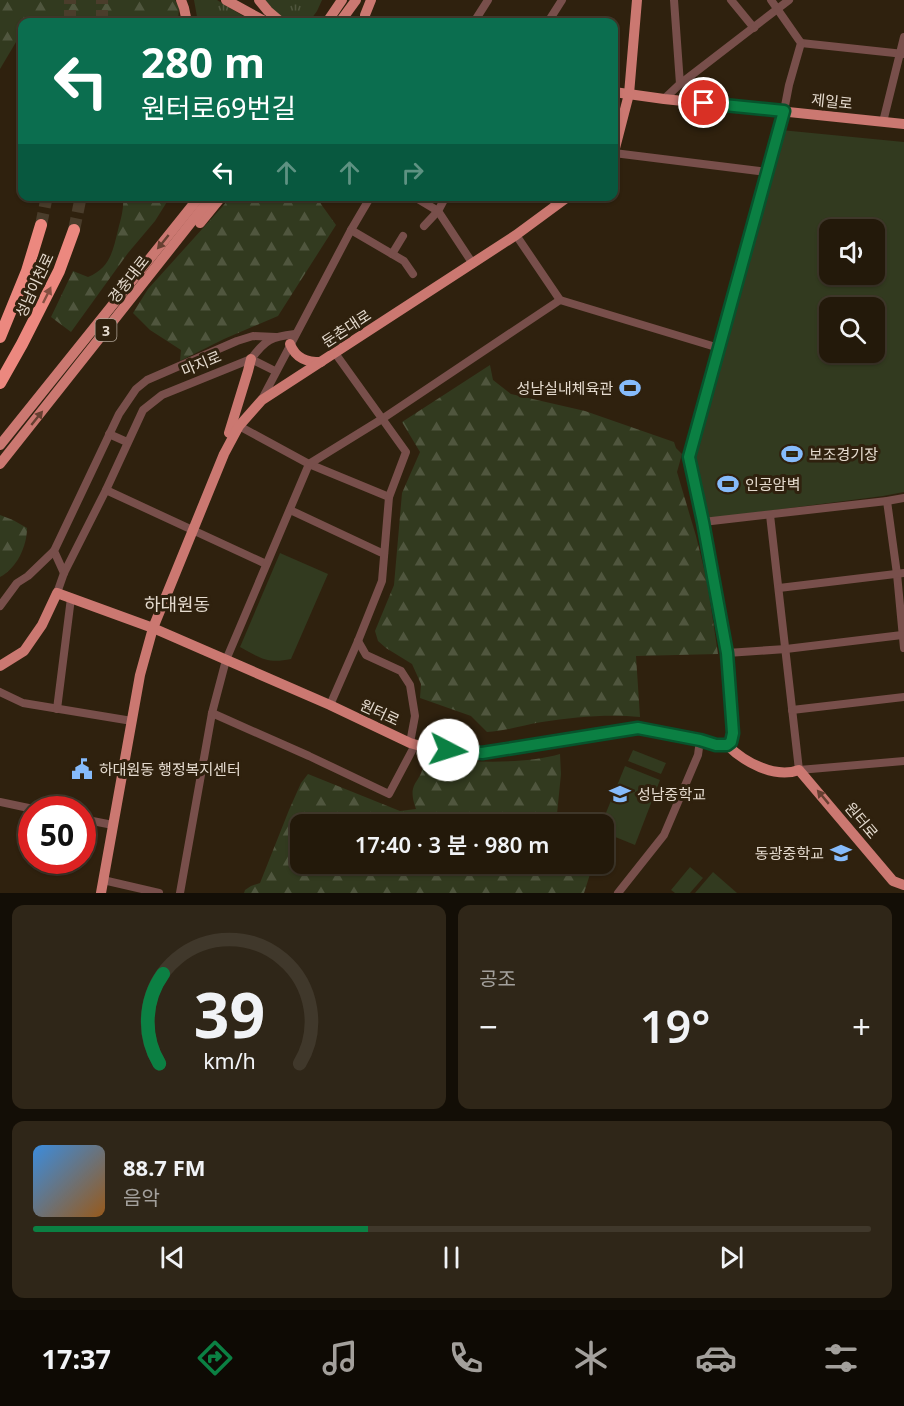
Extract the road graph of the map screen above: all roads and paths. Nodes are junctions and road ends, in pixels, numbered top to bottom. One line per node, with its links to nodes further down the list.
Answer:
1 (181, 0): 16 (main road)
2 (226, 0): 17 (main road)
3 (259, 0): 18 (main road)
4 (334, 0): 19 (main road)
5 (342, 0): 20 (main road)
6 (356, 0): 21 (main road)
7 (371, 0): 22 (main road)
8 (488, 0): 23 (street)
9 (562, 0): 24 (street)
10 (637, 0): 31 (main road)
11 (674, 0): 29 (street)
12 (731, 0): 25 (street)
13 (771, 0): 15 (street)
14 (789, 0): 15 (street)
15 (777, 9): 25 (street); 27 (street)
16 (186, 18)
17 (259, 18)
18 (276, 18)
19 (327, 18)
20 (329, 18)
21 (343, 18)
22 (365, 18)
23 (477, 18)
24 (551, 18)
25 (754, 28): 29 (street)
26 (904, 37): 28 (street)
27 (801, 43): 28 (street); 33 (street)
28 (902, 54): 34 (street)
29 (680, 84): 32 (street)
30 (618, 92): 31 (main road, 제일로)
31 (630, 94): 32 (main road, 제일로); 36 (main road)
32 (664, 99): 33 (main road, 제일로)
33 (784, 111): 34 (main road, 제일로); 38 (street)
34 (883, 122): 35 (main road, 제일로)
35 (904, 124)
36 (618, 133)
37 (618, 153): 38 (street)
38 (767, 172): 63 (street)
39 (197, 201): 75 (main road, 경충대로 / 3, one-way to 75)
40 (208, 201): 64 (main road, 경충대로 / 3)
41 (218, 201): 64 (main road)
42 (368, 201): 52 (street)
43 (421, 201): 48 (street)
44 (443, 201): 48 (street)
45 (554, 201): 47 (street)
46 (563, 201): 47 (main road, 둔촌대로)
47 (559, 204): 54 (main road, 둔촌대로)
48 (438, 211): 50 (street); 56 (street)
49 (40, 225): 59 (highway, 성남이천로)
50 (424, 226)
51 (74, 230): 69 (highway, 성남이천로, one-way to 51)
52 (351, 230): 55 (street); 62 (street)
53 (402, 236): 55 (street)
54 (516, 236): 56 (main road, 둔촌대로); 58 (street)
55 (392, 254): 57 (street)
56 (472, 264): 65 (main road, 둔촌대로)
57 (413, 274)
58 (561, 300): 63 (street); 71 (street)
59 (0, 337)
60 (276, 337): 61 (street); 62 (street); 66 (street, 마지로)
61 (243, 339): 66 (street); 73 (street)
62 (293, 339): 67 (main road); 68 (street)
63 (718, 348): 85 (street)
64 (89, 353): 77 (main road, 경충대로 / 3, one-way to 64)
65 (335, 353): 67 (main road, 둔촌대로); 71 (street)
66 (250, 359): 68 (street); 74 (street, 마지로); 76 (main road)
67 (321, 362): 70 (main road, 둔촌대로)
68 (275, 371): 70 (street)
69 (0, 383)
70 (262, 400): 72 (main road, 둔촌대로)
71 (382, 419): 78 (street); 80 (street)
72 (238, 426): 76 (main road, 둔촌대로); 78 (street)
73 (109, 435): 74 (street); 87 (street)
74 (127, 442): 79 (street, 마지로)
75 (0, 446)
76 (224, 454): 86 (main road, 둔촌대로)
77 (0, 464)
78 (309, 464): 80 (street); 83 (street)
79 (106, 490): 86 (street); 90 (street, 마지로)
80 (389, 497): 88 (street)
81 (904, 498): 82 (street)
82 (887, 501): 84 (street); 91 (street)
83 (290, 510): 88 (street); 89 (street)
84 (770, 515): 85 (street); 92 (street)
85 (703, 522): 101 (street)
86 (193, 530): 89 (street); 96 (main road, 둔촌대로)
87 (54, 551): 90 (street); 95 (street)
88 (384, 554): 98 (street)
89 (266, 564): 102 (street)
90 (64, 573): 93 (street, 마지로)
91 (900, 574): 92 (street); 97 (street)
92 (779, 588): 100 (street)
93 (57, 593): 94 (main road); 103 (main road, 마지로)
94 (71, 598): 96 (main road); 107 (street)
95 (0, 606)
96 (153, 628): 102 (main road, 원터로); 110 (main road, 둔촌대로)
97 (902, 635): 99 (street); 100 (street)
98 (358, 641): 106 (street); 112 (street)
99 (904, 648)
100 (786, 649): 101 (street); 108 (street)
101 (727, 653): 113 (street)
102 (226, 660): 106 (main road, 원터로); 109 (street)
103 (0, 666)
104 (0, 692): 107 (street)
105 (904, 697): 108 (street)
106 (330, 705): 112 (main road, 원터로)
107 (57, 709): 110 (street)
108 (792, 710): 115 (street)
109 (212, 713): 112 (street); 124 (street)
110 (132, 721): 119 (main road, 둔촌대로)
111 (700, 740): 112 (main road, 원터로); 113 (main road, 원터로); 125 (street)
112 (412, 744)
113 (727, 745): 115 (main road, 원터로)
114 (904, 761): 115 (street)
115 (799, 770): 121 (main road, 원터로, one-way to 115)
116 (0, 802): 117 (street)
117 (18, 806)
118 (96, 822): 119 (street)
119 (113, 825): 120 (main road, 둔촌대로)
120 (103, 880): 122 (main road, 둔촌대로); 123 (street)
121 (904, 885)
122 (100, 893)
123 (159, 893)
124 (180, 893)
125 (618, 893)

